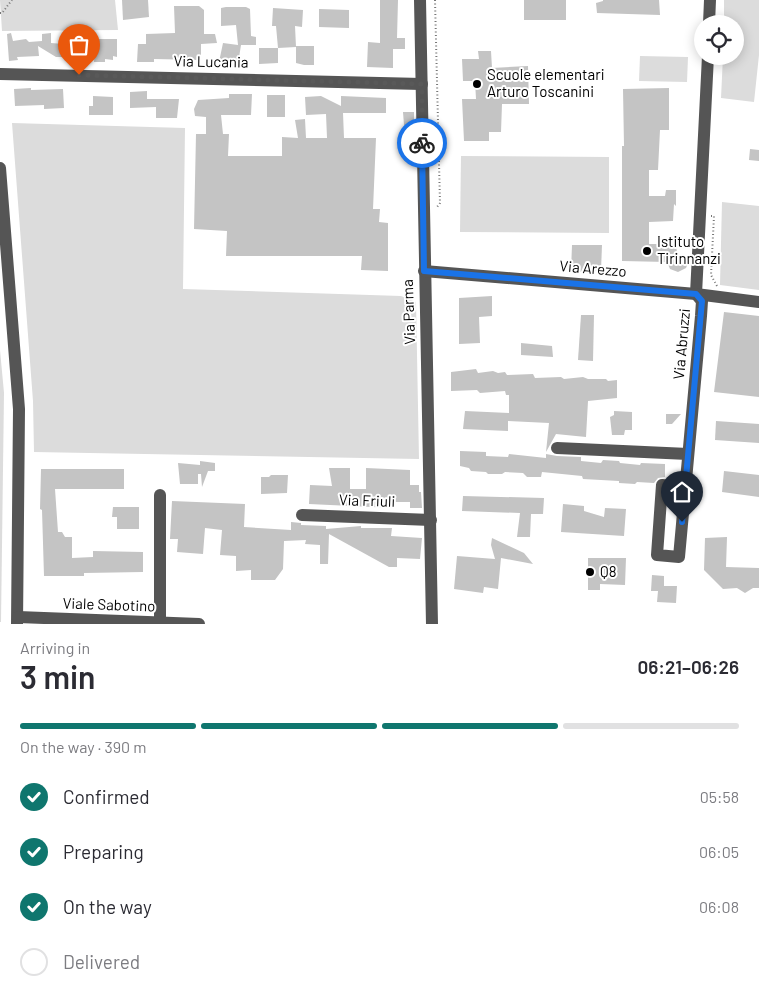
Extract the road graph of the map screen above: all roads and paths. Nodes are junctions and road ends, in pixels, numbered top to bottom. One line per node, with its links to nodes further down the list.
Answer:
1 (12, 0): 5 (path)
2 (420, 0): 9 (street, Via Parma)
3 (435, 0): 11 (path)
4 (710, 0): 6 (street)
5 (0, 13)
6 (709, 15)
7 (708, 65): 13 (street, Via Abruzzi)
8 (0, 74): 9 (street, Via Lucania)
9 (422, 84): 12 (street, Via Parma)
10 (0, 168): 21 (street)
11 (435, 208)
12 (424, 271): 13 (street, Via Arezzo); 20 (street, Via Parma)
13 (696, 294): 14 (street, Via Arezzo); 16 (street, Via Abruzzi)
14 (759, 302)
15 (557, 448): 16 (street)
16 (688, 454): 17 (street, Via Abruzzi)
17 (685, 488): 17 (street, Via Abruzzi)
18 (160, 495): 22 (street)
19 (302, 515): 20 (street, Via Friuli)
20 (431, 520): 24 (street, Via Parma)
21 (18, 620): 22 (street, Viale Sabotino)
22 (160, 624): 23 (street, Viale Sabotino)
23 (199, 624)
24 (432, 624)

